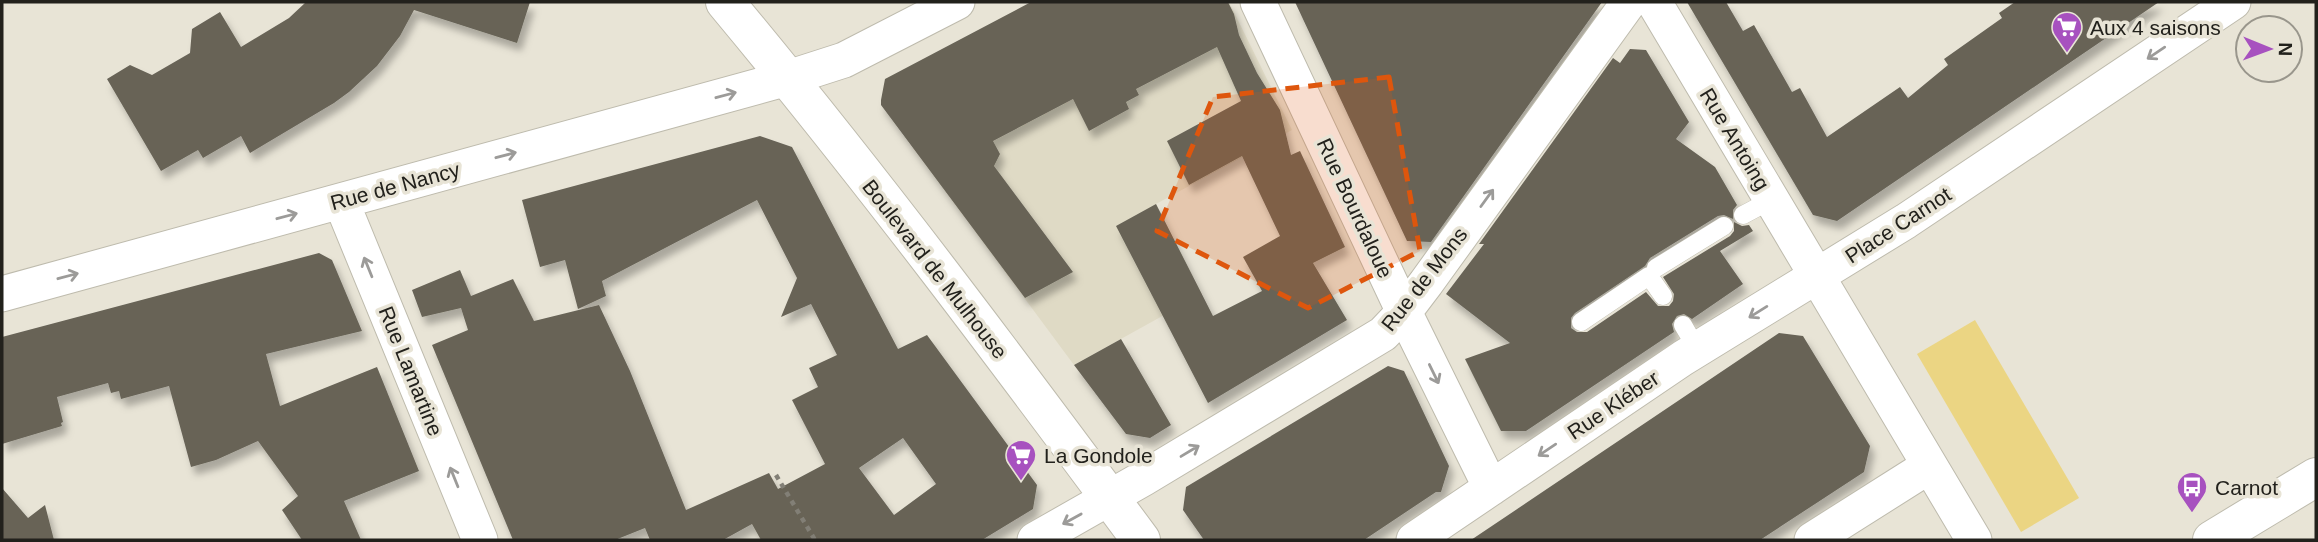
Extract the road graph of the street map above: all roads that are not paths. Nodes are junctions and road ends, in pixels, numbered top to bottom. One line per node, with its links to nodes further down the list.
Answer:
1 (724, 2): 7 (street, Boulevard de Mulhouse)
2 (957, 2): 7 (street, Rue de Nancy)
3 (1258, 2): 14 (street, Rue Bourdaloue)
4 (1629, 2): 14 (street, Rue de Mons, one-way to 4)
5 (1654, 2): 11 (street, Rue Antoing)
6 (2233, 2): 11 (street, Place Carnot, one-way to 11)
7 (788, 78): 8 (street, Rue de Nancy, one-way to 7); 19 (street, Boulevard de Mulhouse)
8 (341, 201): 12 (street, Rue de Nancy, one-way to 8); 20 (street, Rue Lamartine, one-way to 8)
9 (1724, 226): 10 (lane)
10 (1656, 268)
11 (1816, 277): 16 (street); 18 (street, Rue Kléber, one-way to 18)
12 (2, 294)
13 (1663, 296): 15 (lane)
14 (1404, 312): 18 (street, Rue Bourdaloue, one-way to 18); 19 (street, Rue de Mons, one-way to 14)
15 (1581, 322)
16 (1929, 466): 24 (street); 25 (street)
17 (2316, 477): 26 (street)
18 (1491, 488): 23 (street, Rue Kléber)
19 (1110, 498): 21 (street, Rue de Mons, one-way to 21); 22 (street, Boulevard de Mulhouse)
20 (480, 540)
21 (1035, 540)
22 (1142, 540)
23 (1414, 540)
24 (1812, 540)
25 (1974, 540)
26 (2212, 540)

